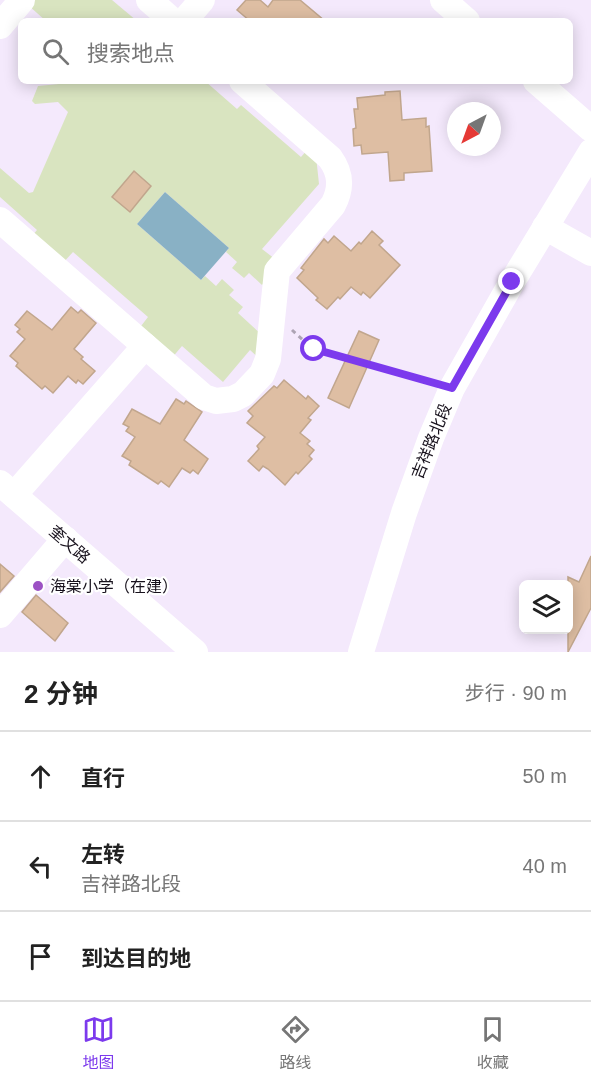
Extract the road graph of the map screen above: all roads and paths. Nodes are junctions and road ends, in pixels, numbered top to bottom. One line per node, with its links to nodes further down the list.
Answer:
1 (22, 0): 8 (street)
2 (148, 0): 5 (street)
3 (202, 0): 6 (street)
4 (443, 0): 7 (street)
5 (169, 18)
6 (187, 18)
7 (464, 18)
8 (0, 26)
9 (245, 84): 16 (street)
10 (539, 84): 11 (street)
11 (591, 129)
12 (591, 152): 14 (street, 吉祥路北段)
13 (0, 220): 17 (street)
14 (545, 227): 15 (street); 18 (street, 吉祥路北段)
15 (591, 253)
16 (272, 313): 17 (street); 18 (path)
17 (145, 346): 19 (street)
18 (452, 388): 23 (street, 吉祥路北段)
19 (7, 489): 20 (street, 奎文路)
20 (65, 539): 21 (street); 22 (street, 奎文路)
21 (0, 615)
22 (195, 652)
23 (361, 652)

